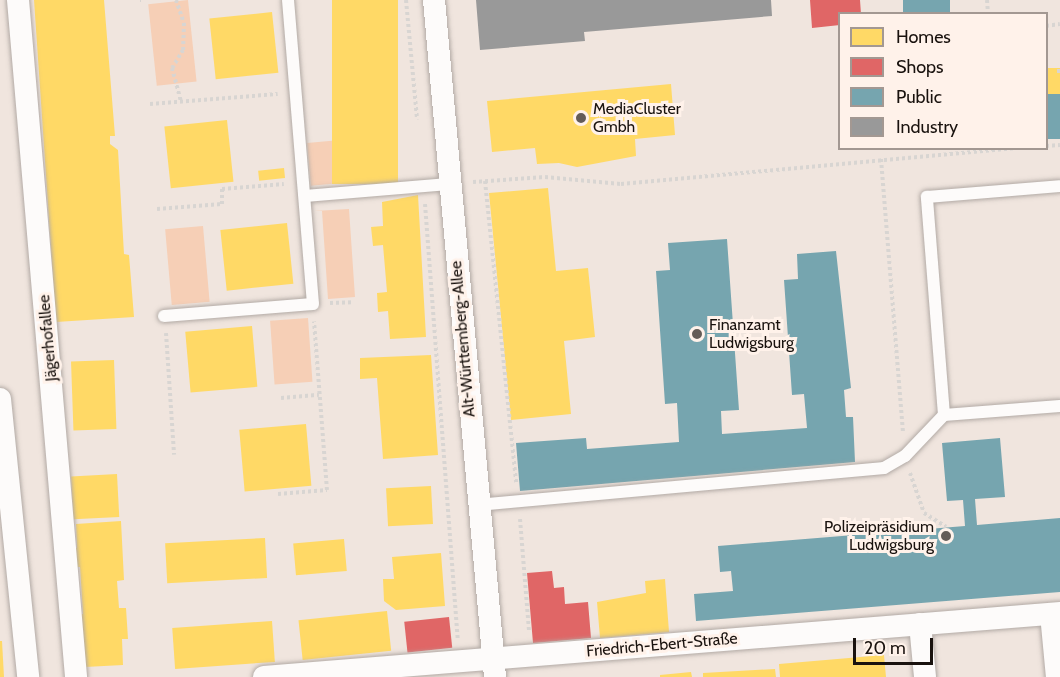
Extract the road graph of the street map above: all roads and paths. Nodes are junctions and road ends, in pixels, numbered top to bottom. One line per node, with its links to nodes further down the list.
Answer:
1 (18, 0): 38 (street, Jägerhofallee)
2 (176, 0): 7 (path)
3 (288, 0): 6 (lane)
4 (406, 0): 9 (path)
5 (434, 0): 14 (street, Alt-Württemberg-Allee)
6 (297, 92): 7 (path); 13 (lane)
7 (182, 101): 8 (path)
8 (150, 104)
9 (418, 124)
10 (989, 150): 11 (path)
11 (881, 159): 12 (path); 27 (path)
12 (485, 181): 14 (path); 29 (path)
13 (304, 182): 17 (lane); 18 (path)
14 (449, 184): 15 (lane); 30 (street, Alt-Württemberg-Allee)
15 (423, 186): 17 (lane); 35 (path)
16 (1060, 186): 25 (lane)
17 (305, 196): 19 (lane)
18 (157, 209)
19 (313, 304): 20 (lane); 21 (path)
20 (164, 316): 26 (path)
21 (320, 395): 22 (path); 28 (path)
22 (281, 398)
23 (0, 399): 37 (street)
24 (1060, 406): 25 (lane)
25 (944, 415): 27 (lane)
26 (174, 455)
27 (905, 456): 29 (lane); 31 (path)
28 (278, 494)
29 (518, 501): 30 (lane); 34 (path)
30 (477, 505): 36 (street, Alt-Württemberg-Allee)
31 (946, 527)
32 (1056, 613): 33 (street, Friedrich-Ebert-Straße); 41 (street)
33 (920, 624): 34 (street, Friedrich-Ebert-Straße); 40 (street)
34 (531, 656): 36 (street, Friedrich-Ebert-Straße)
35 (460, 661): 36 (street, Friedrich-Ebert-Straße); 39 (street, Friedrich-Ebert-Straße)
36 (494, 668)
37 (28, 677)
38 (76, 677)
39 (264, 677)
40 (925, 677)
41 (1057, 677)

